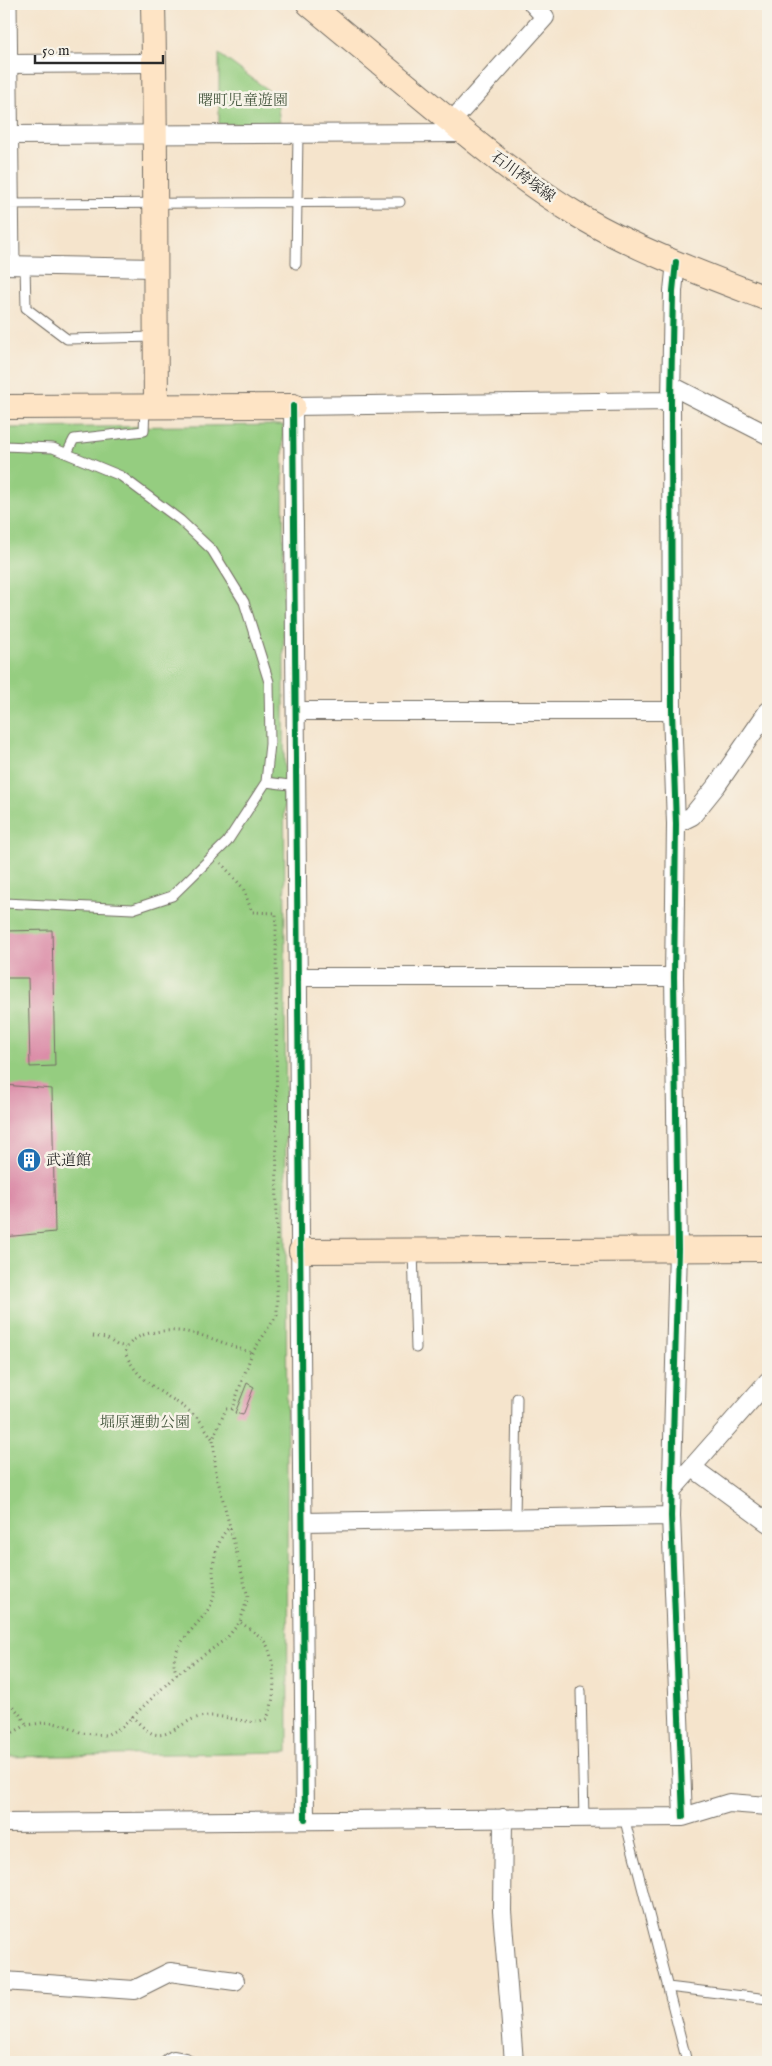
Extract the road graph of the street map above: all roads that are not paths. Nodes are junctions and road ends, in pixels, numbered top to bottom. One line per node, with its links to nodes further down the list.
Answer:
1 (12, 4): 6 (lane)
2 (153, 4): 5 (street)
3 (309, 4): 7 (street, 石川袴塚線)
4 (532, 4): 7 (street)
5 (154, 63): 6 (street); 10 (street)
6 (8, 64): 9 (lane)
7 (457, 127): 8 (street); 16 (street, 石川袴塚線)
8 (298, 134): 10 (street); 13 (lane)
9 (9, 135): 10 (street); 15 (lane)
10 (156, 135): 12 (street)
11 (400, 202): 13 (lane)
12 (155, 203): 13 (lane); 15 (lane); 19 (street)
13 (297, 203): 17 (lane)
14 (4, 204): 15 (lane)
15 (14, 204): 18 (lane)
16 (676, 262): 20 (street, 石川袴塚線); 22 (street)
17 (296, 264)
18 (15, 265): 19 (street); 21 (lane)
19 (154, 268): 21 (street)
20 (768, 299)
21 (155, 337): 23 (street)
22 (672, 394): 24 (street); 26 (street); 30 (street)
23 (151, 406): 24 (street); 25 (street); 28 (lane)
24 (293, 406): 29 (street)
25 (4, 407)
26 (768, 435)
27 (4, 446): 28 (lane)
28 (67, 453): 32 (lane)
29 (297, 711): 30 (street); 33 (street)
30 (672, 711): 34 (street)
31 (768, 711): 34 (street)
32 (266, 782): 33 (lane); 35 (lane)
33 (298, 786): 36 (street)
34 (676, 824): 37 (street)
35 (4, 903)
36 (299, 977): 37 (street); 41 (street)
37 (674, 977): 38 (street)
38 (678, 1249): 39 (street); 40 (street); 46 (street)
39 (768, 1249)
40 (413, 1250): 41 (street); 42 (lane)
41 (302, 1251): 49 (street)
42 (416, 1348)
43 (768, 1381): 45 (street)
44 (517, 1398): 48 (lane)
45 (693, 1468): 46 (street); 50 (street)
46 (672, 1490): 47 (street)
47 (671, 1516): 48 (street); 54 (street)
48 (515, 1518): 49 (street)
49 (303, 1522): 57 (street)
50 (768, 1523)
51 (581, 1691): 56 (lane)
52 (768, 1806): 54 (street)
53 (624, 1817): 54 (street); 56 (street); 61 (lane)
54 (684, 1817)
55 (503, 1818): 56 (street); 57 (street); 65 (street)
56 (584, 1818)
57 (305, 1819): 58 (street)
58 (4, 1823)
59 (4, 1981): 60 (street)
60 (235, 1981)
61 (668, 1987): 62 (lane); 66 (lane)
62 (768, 1999)
63 (170, 2062): 64 (street)
64 (185, 2062)
65 (514, 2062)
66 (687, 2062)

